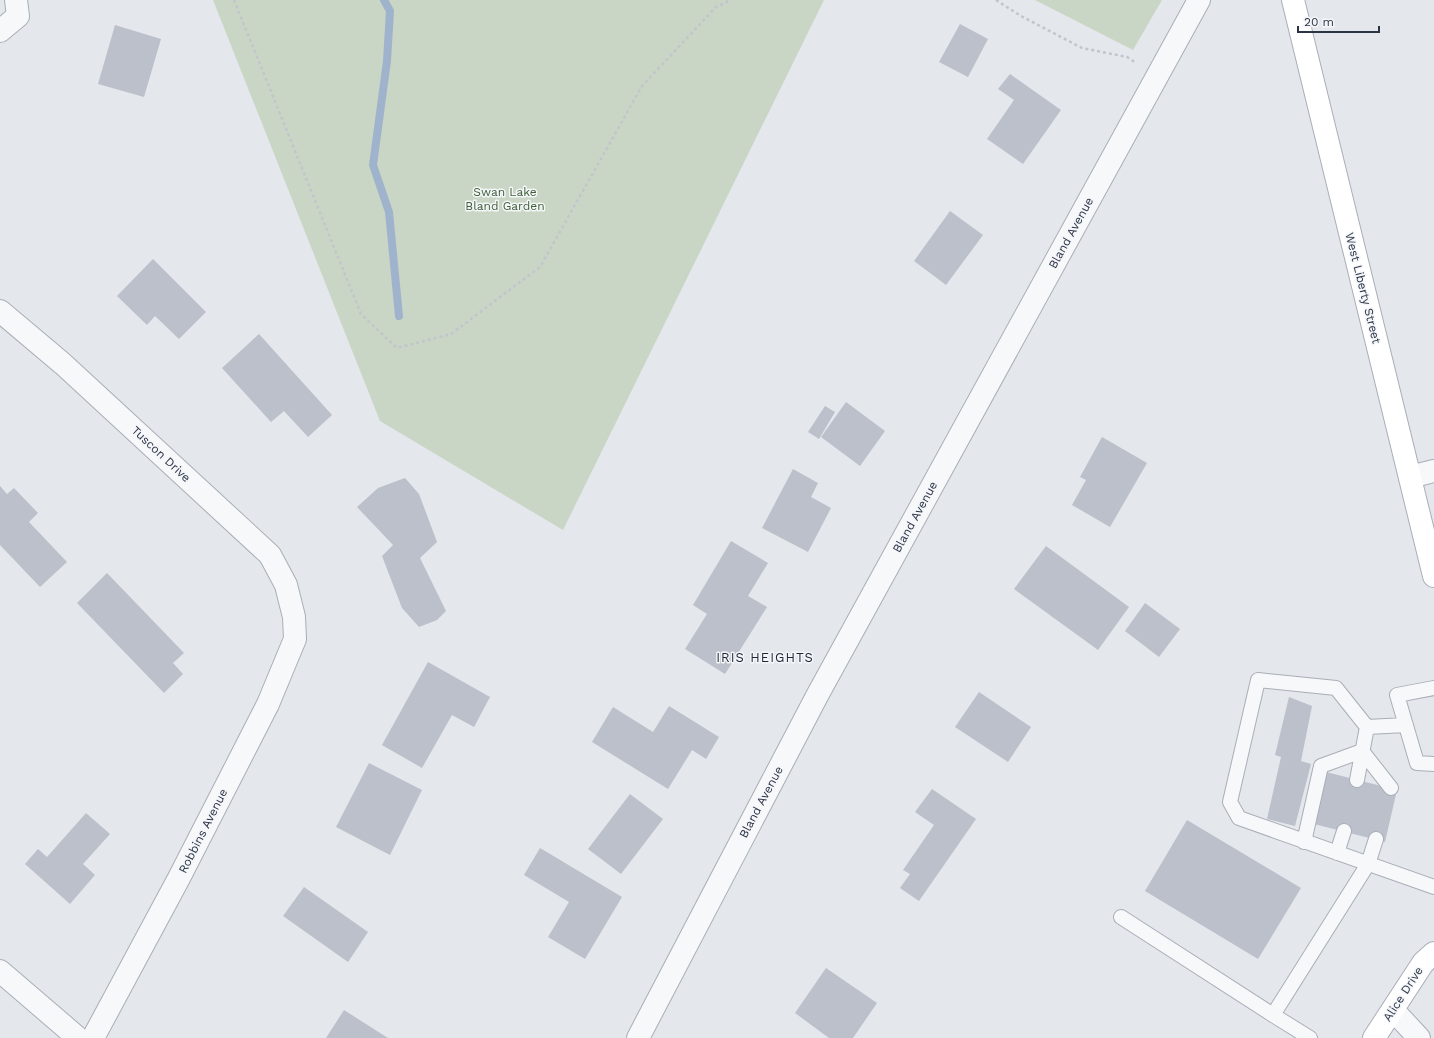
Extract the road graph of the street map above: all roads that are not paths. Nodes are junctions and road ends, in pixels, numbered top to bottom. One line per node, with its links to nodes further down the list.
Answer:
1 (16, 0): 4 (street)
2 (1199, 0): 30 (street, Bland Avenue)
3 (1293, 0): 7 (main road, West Liberty Street)
4 (0, 31)
5 (0, 311): 9 (street, Tuscon Drive)
6 (1434, 471): 7 (street)
7 (1410, 477): 8 (main road, West Liberty Street)
8 (1434, 576)
9 (294, 617): 29 (street, Robbins Avenue)
10 (1434, 688): 11 (lane)
11 (1406, 726): 12 (lane); 14 (lane)
12 (1368, 727): 13 (lane); 19 (lane)
13 (1362, 751): 15 (lane); 16 (lane); 19 (lane)
14 (1434, 764)
15 (1357, 780)
16 (1390, 788)
17 (1344, 831): 20 (lane)
18 (1376, 840): 21 (lane)
19 (1304, 842): 20 (lane)
20 (1338, 853): 21 (lane)
21 (1368, 864): 22 (lane); 27 (lane)
22 (1434, 887)
23 (1121, 917): 27 (lane)
24 (1434, 953): 26 (main road, Alice Drive)
25 (0, 971): 28 (street)
26 (1393, 1010): 32 (main road, Alice Drive); 33 (street)
27 (1273, 1015): 31 (lane)
28 (78, 1038)
29 (93, 1038)
30 (638, 1038)
31 (1310, 1038)
32 (1374, 1038)
33 (1419, 1038)

